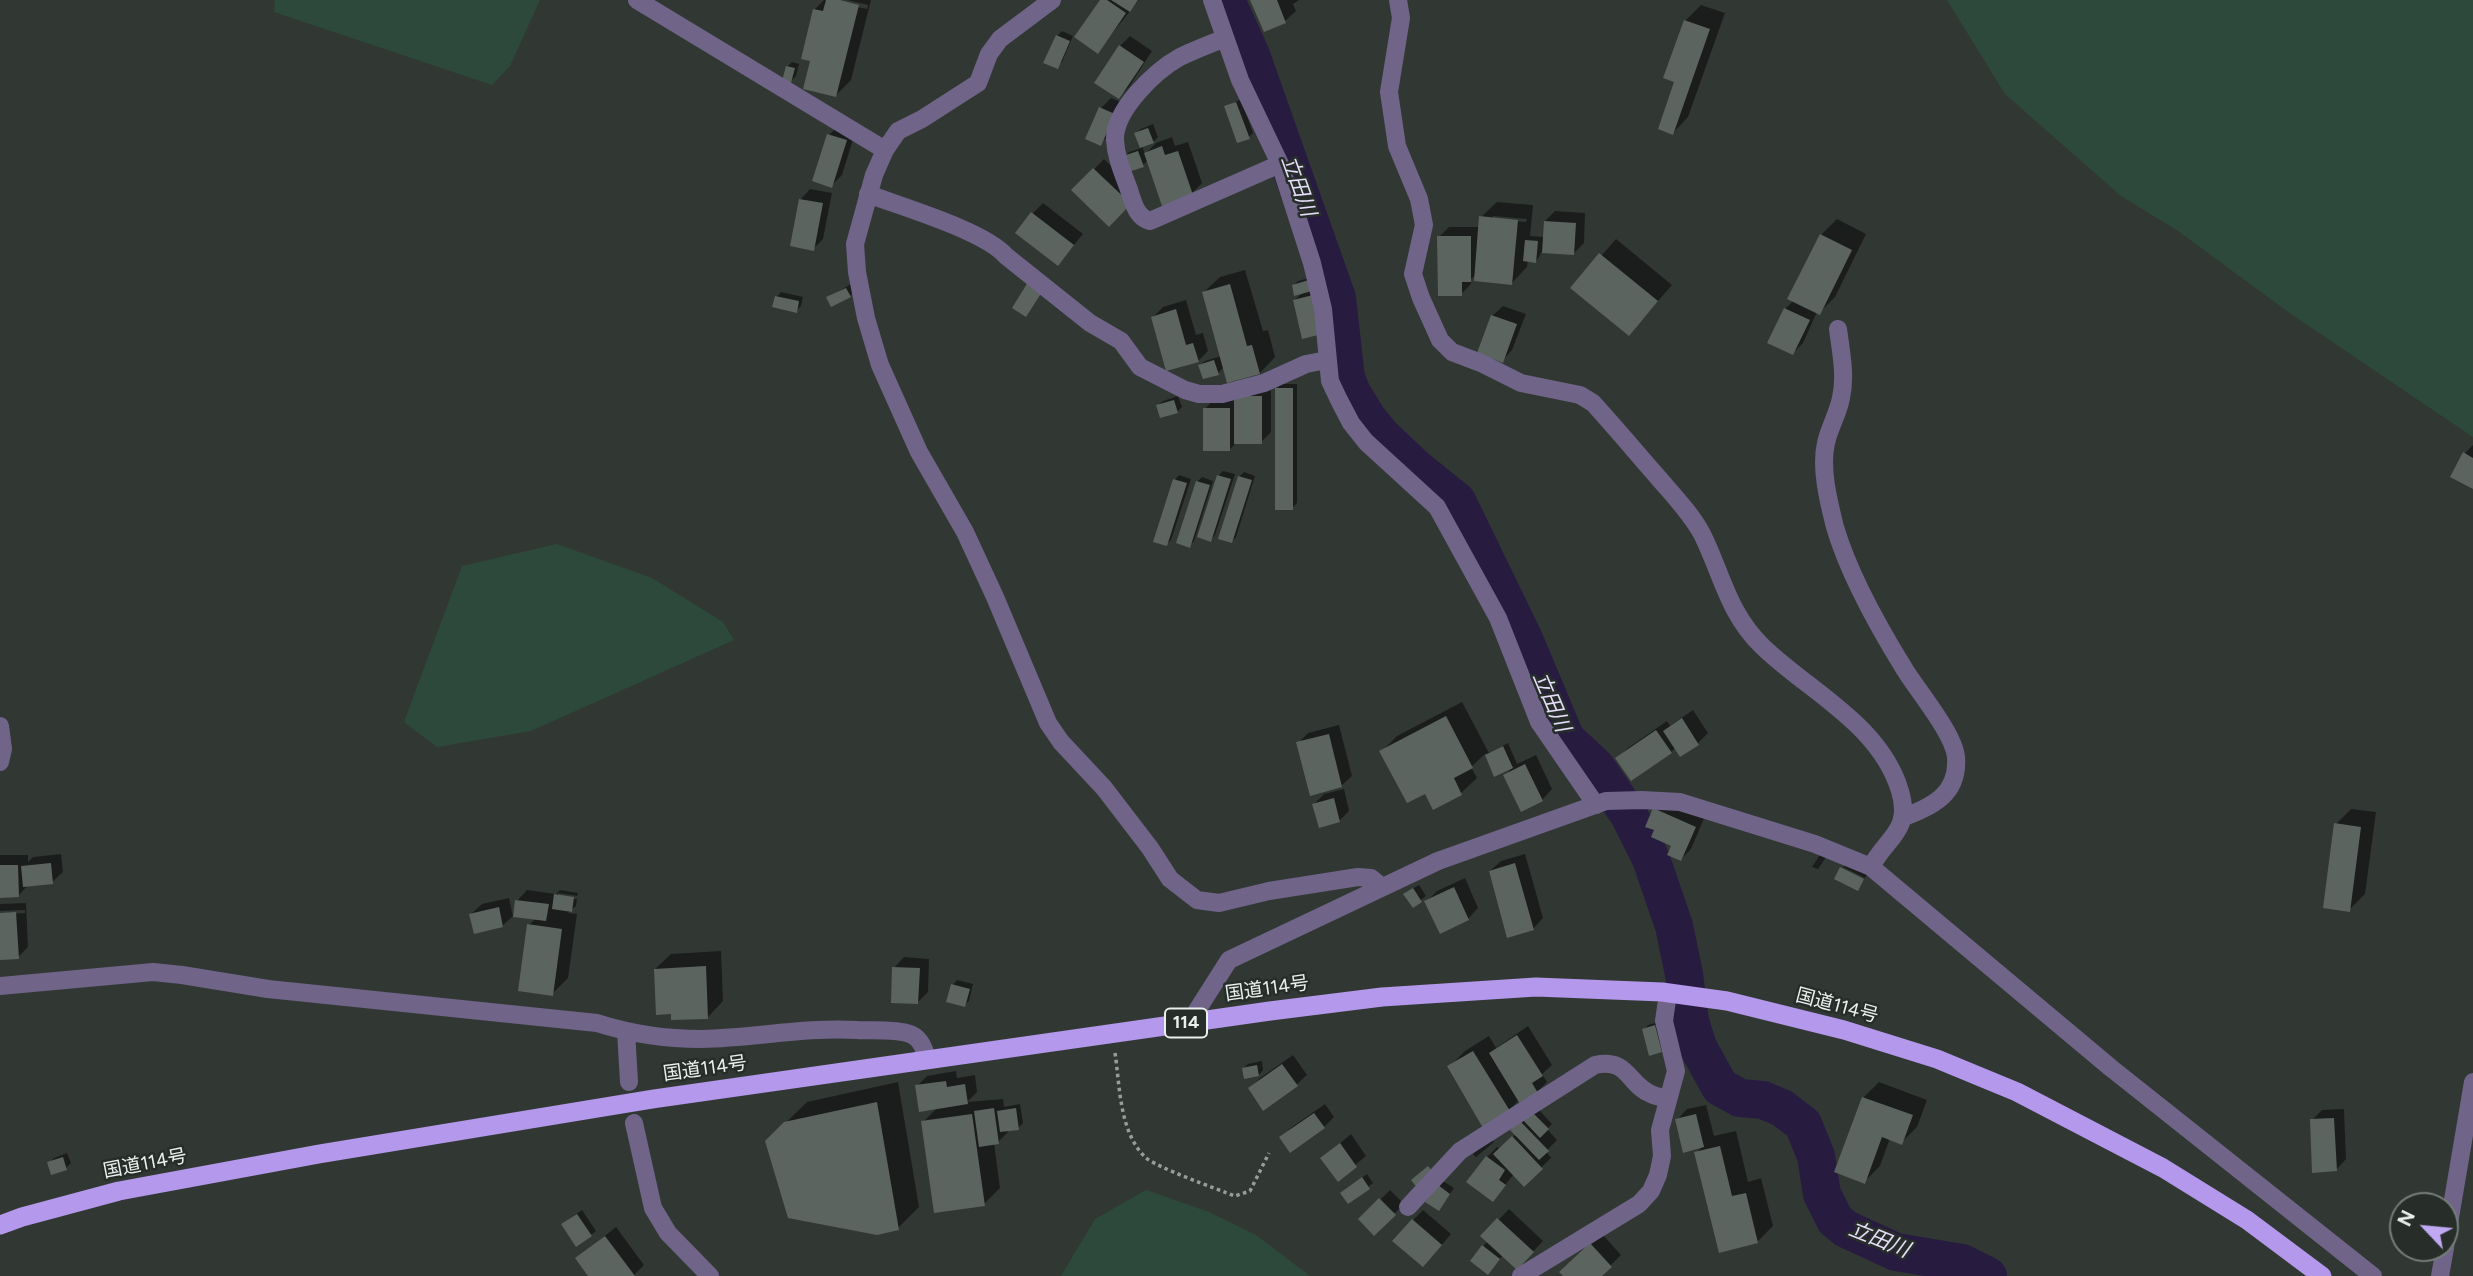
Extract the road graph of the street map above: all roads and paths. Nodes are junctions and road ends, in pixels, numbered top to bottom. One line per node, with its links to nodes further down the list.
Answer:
1 (636, 0): 6 (street)
2 (1052, 0): 6 (street)
3 (1212, 0): 5 (street)
4 (1398, 0): 14 (street)
5 (1225, 38): 7 (street); 7 (street)
6 (884, 150): 8 (street)
7 (1280, 164): 10 (street)
8 (868, 194): 10 (street); 16 (street)
9 (1838, 329): 14 (street)
10 (1327, 360): 13 (street)
11 (0, 726): 12 (street)
12 (0, 762)
13 (1596, 805): 15 (street); 16 (street)
14 (1902, 818): 15 (street)
15 (1871, 867): 34 (street)
16 (1382, 887): 19 (street)
17 (0, 986): 20 (street)
18 (1668, 993): 19 (highway, 国道114号 / 114); 25 (street); 33 (highway, 国道114号 / 114)
19 (1189, 1023): 21 (highway, 国道114号 / 114)
20 (626, 1031): 22 (street); 23 (street)
21 (1112, 1034): 22 (highway, 国道114号 / 114); 27 (path)
22 (927, 1060): 30 (highway, 国道114号 / 114)
23 (629, 1082)
24 (2473, 1082): 28 (street)
25 (1668, 1098): 29 (street); 32 (street)
26 (634, 1123): 31 (street)
27 (1269, 1153)
28 (2454, 1192)
29 (1408, 1207)
30 (0, 1225)
31 (710, 1276)
32 (1521, 1276)
33 (2322, 1276)
34 (2373, 1276)

